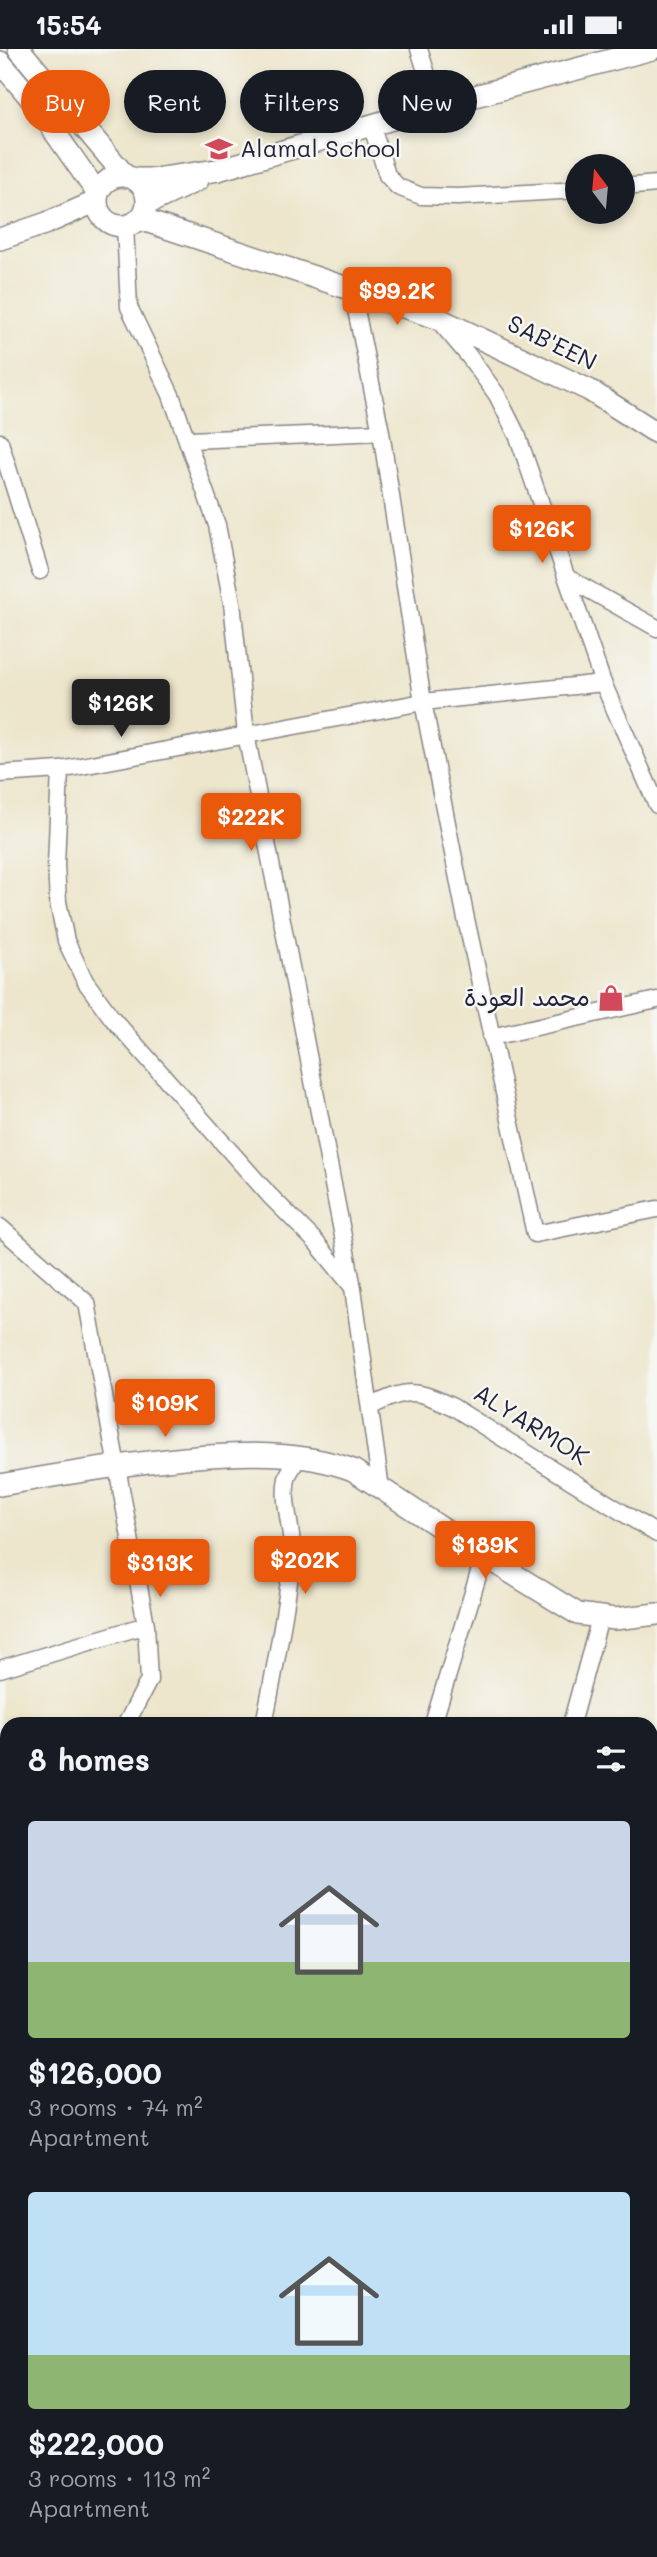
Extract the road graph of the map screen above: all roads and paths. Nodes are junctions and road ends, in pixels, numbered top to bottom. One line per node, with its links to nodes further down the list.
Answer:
1 (19, 49): 10 (street)
2 (419, 49): 5 (street)
3 (652, 49): 6 (street)
4 (0, 62): 14 (street)
5 (426, 70)
6 (477, 95)
7 (378, 125): 8 (street)
8 (372, 127): 9 (street); 13 (street)
9 (218, 170): 10 (street); 15 (street)
10 (130, 178): 14 (street); 15 (street)
11 (657, 184): 12 (street)
12 (635, 186)
13 (565, 191)
14 (98, 197): 15 (street); 16 (street)
15 (130, 218): 16 (street); 18 (street, SAB'EEN); 22 (street)
16 (47, 223): 17 (street)
17 (0, 239)
18 (352, 290): 19 (street, SAB'EEN); 20 (street)
19 (437, 318): 21 (street, SAB'EEN); 25 (street)
20 (380, 432): 22 (street); 28 (street)
21 (657, 433)
22 (189, 440): 29 (street)
23 (0, 442): 24 (street)
24 (40, 571)
25 (566, 577): 26 (street); 27 (street)
26 (657, 628)
27 (603, 683): 28 (street); 32 (street)
28 (423, 702): 29 (street); 34 (street)
29 (246, 734): 30 (street); 37 (street)
30 (60, 770): 31 (street); 37 (street)
31 (0, 774)
32 (657, 805)
33 (657, 1000): 34 (street)
34 (491, 1037): 35 (street)
35 (657, 1209)
36 (0, 1227): 40 (street)
37 (353, 1288): 38 (street)
38 (370, 1407): 42 (street); 43 (street, ALYARMOK)
39 (299, 1456): 40 (street); 42 (street); 50 (street)
40 (115, 1464): 41 (street); 47 (street)
41 (0, 1485)
42 (381, 1489): 44 (street)
43 (657, 1534)
44 (484, 1556): 46 (street); 51 (street)
45 (657, 1614): 46 (street)
46 (600, 1618): 52 (street)
47 (146, 1625): 48 (street); 49 (street)
48 (0, 1669)
49 (130, 1717)
50 (265, 1717)
51 (435, 1717)
52 (573, 1717)

